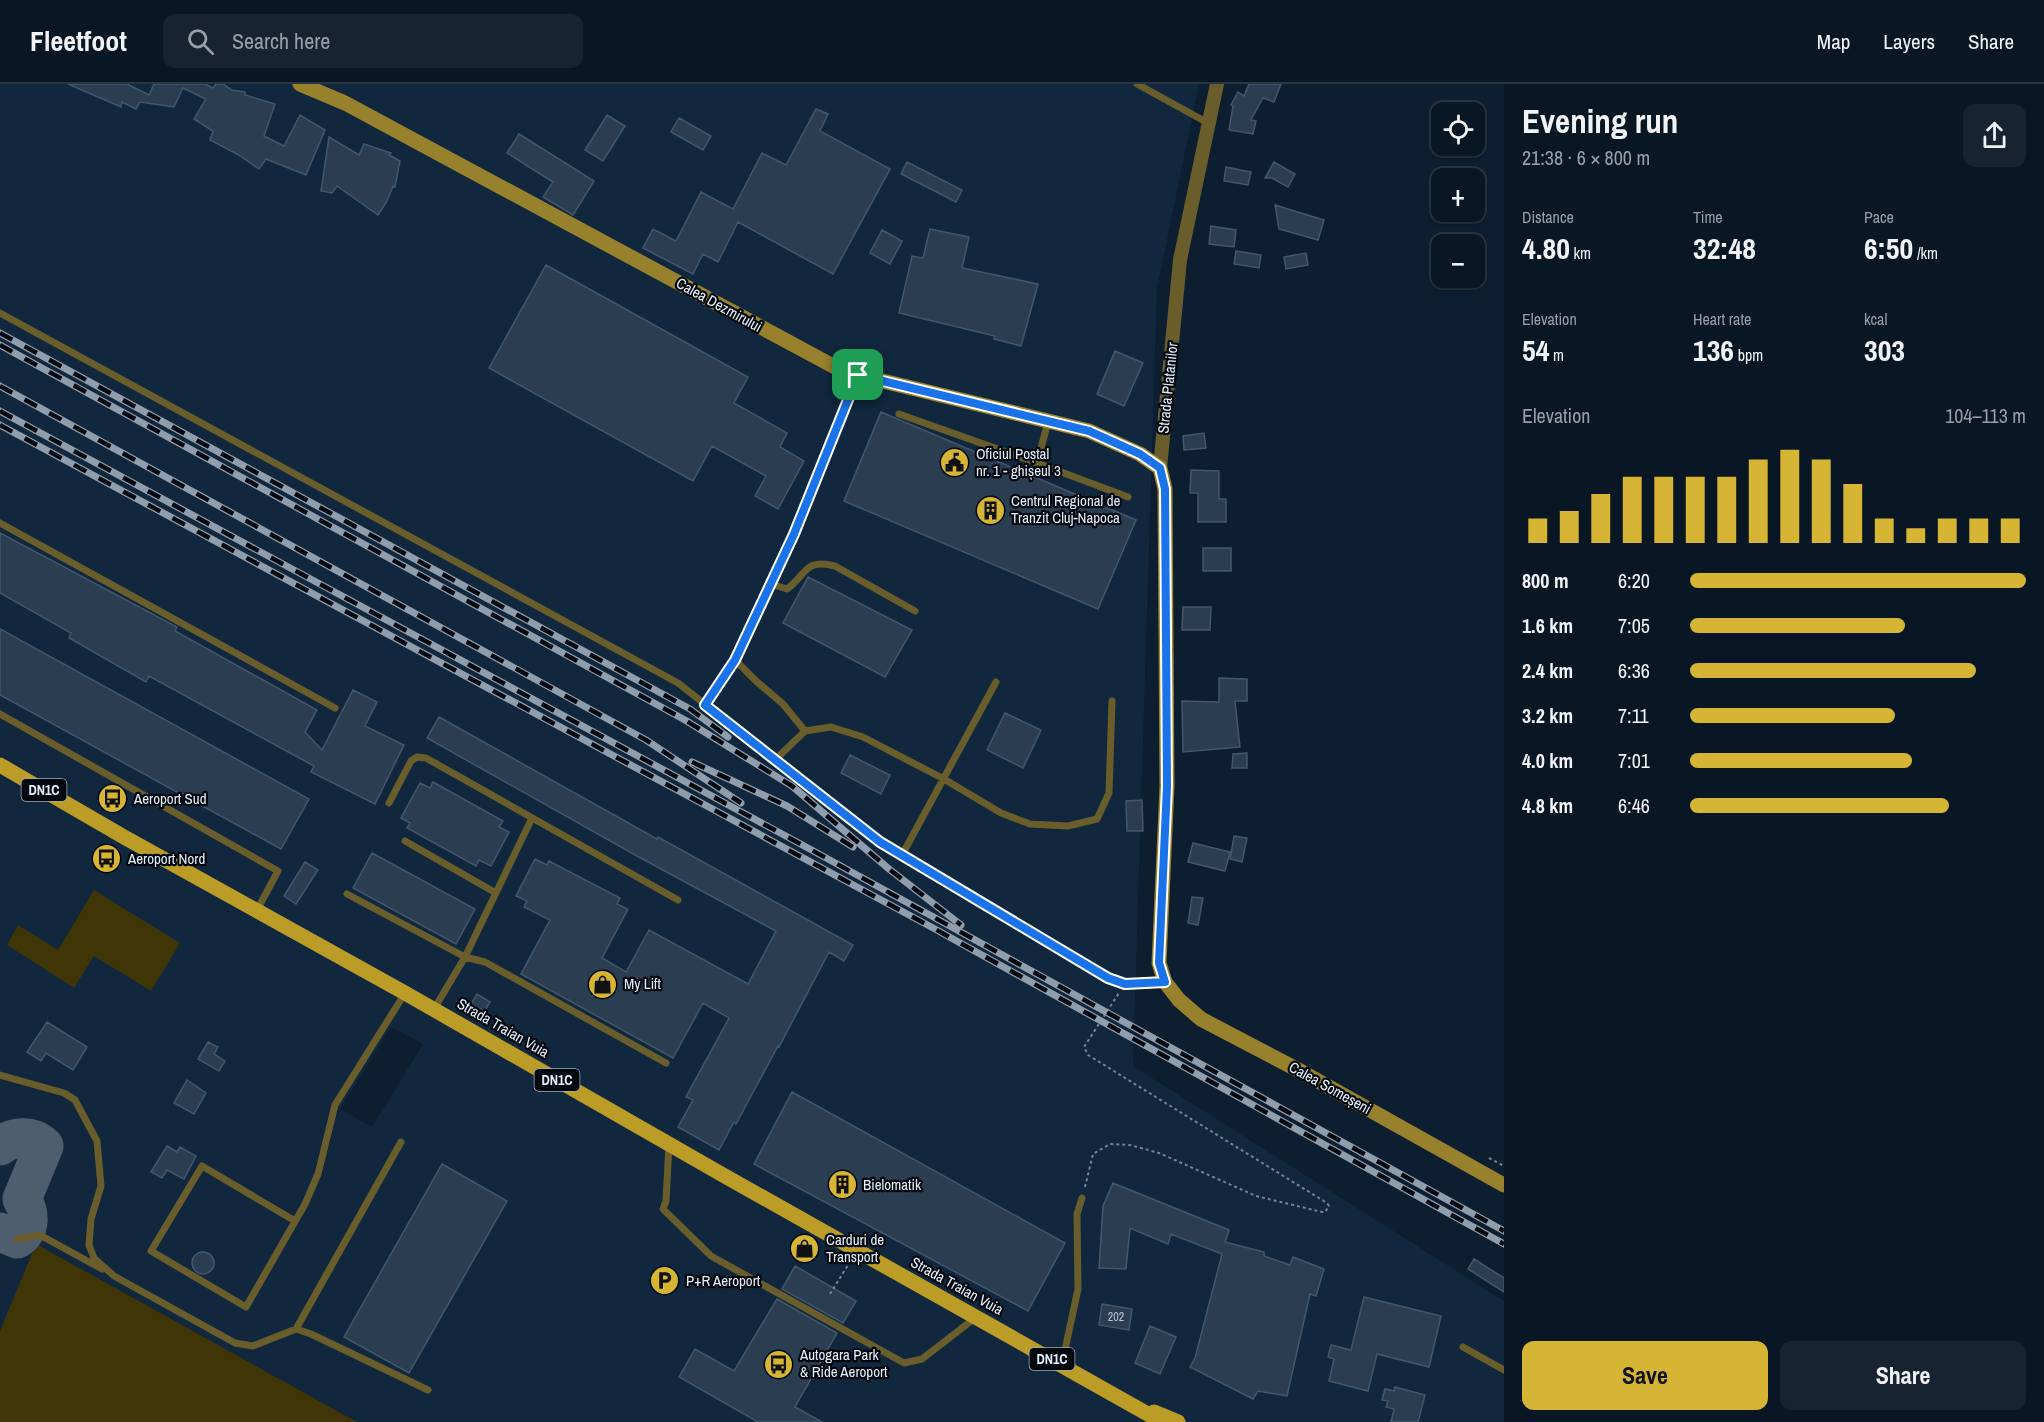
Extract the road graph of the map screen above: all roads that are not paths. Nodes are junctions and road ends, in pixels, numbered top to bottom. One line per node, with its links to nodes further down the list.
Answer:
1 (300, 84): 6 (main road, Calea Dezmirului)
2 (1137, 84): 4 (lane)
3 (1217, 84): 4 (street, Strada Platanilor)
4 (1208, 123): 10 (street, Strada Platanilor)
5 (0, 313): 18 (lane)
6 (858, 375): 8 (main road, Calea Dezmirului); 13 (lane)
7 (899, 414): 9 (lane)
8 (1048, 422): 9 (lane); 10 (main road, Calea Dezmirului)
9 (1037, 462): 11 (lane)
10 (1160, 468): 34 (main road, Strada Platanilor)
11 (1128, 497)
12 (0, 523): 19 (lane)
13 (771, 585): 14 (lane); 15 (lane)
14 (915, 611)
15 (735, 660): 18 (lane); 21 (lane)
16 (996, 682): 24 (lane)
17 (1112, 701): 24 (lane)
18 (705, 705): 22 (lane)
19 (335, 708)
20 (0, 714): 32 (lane)
21 (805, 731): 22 (lane); 24 (lane)
22 (775, 760): 28 (lane)
23 (0, 765): 32 (main road, Strada Traian Vuia / DN1C)
24 (944, 779): 28 (lane)
25 (389, 803): 26 (lane)
26 (532, 818): 29 (lane); 31 (lane)
27 (405, 842): 29 (lane)
28 (902, 855): 34 (lane)
29 (496, 893): 33 (lane)
30 (347, 894): 33 (lane)
31 (678, 900)
32 (256, 911): 35 (main road, Strada Traian Vuia / DN1C)
33 (465, 957): 36 (lane); 37 (lane)
34 (1165, 982): 41 (main road, Calea Someșeni)
35 (405, 993): 36 (main road, Strada Traian Vuia / DN1C); 43 (lane)
36 (434, 1009): 40 (main road, Strada Traian Vuia / DN1C)
37 (666, 1063)
38 (0, 1075): 45 (lane)
39 (401, 1142): 47 (lane)
40 (669, 1144): 46 (main road, Strada Traian Vuia / DN1C); 46 (lane)
41 (1504, 1185)
42 (1082, 1198): 49 (lane)
43 (295, 1221): 43 (lane)
44 (17, 1239): 45 (lane)
45 (114, 1276): 47 (lane)
46 (976, 1317): 49 (main road, Strada Traian Vuia / DN1C)
47 (296, 1329): 51 (lane)
48 (1463, 1347): 50 (lane)
49 (1062, 1364): 52 (main road, Strada Traian Vuia / DN1C)
50 (1504, 1370)
51 (428, 1390)
52 (1113, 1395): 53 (main road, Strada Traian Vuia / DN1C); 54 (main road, Strada Traian Vuia / DN1C); 55 (main road, DN1C)
53 (1147, 1422)
54 (1162, 1422)
55 (1178, 1422)

